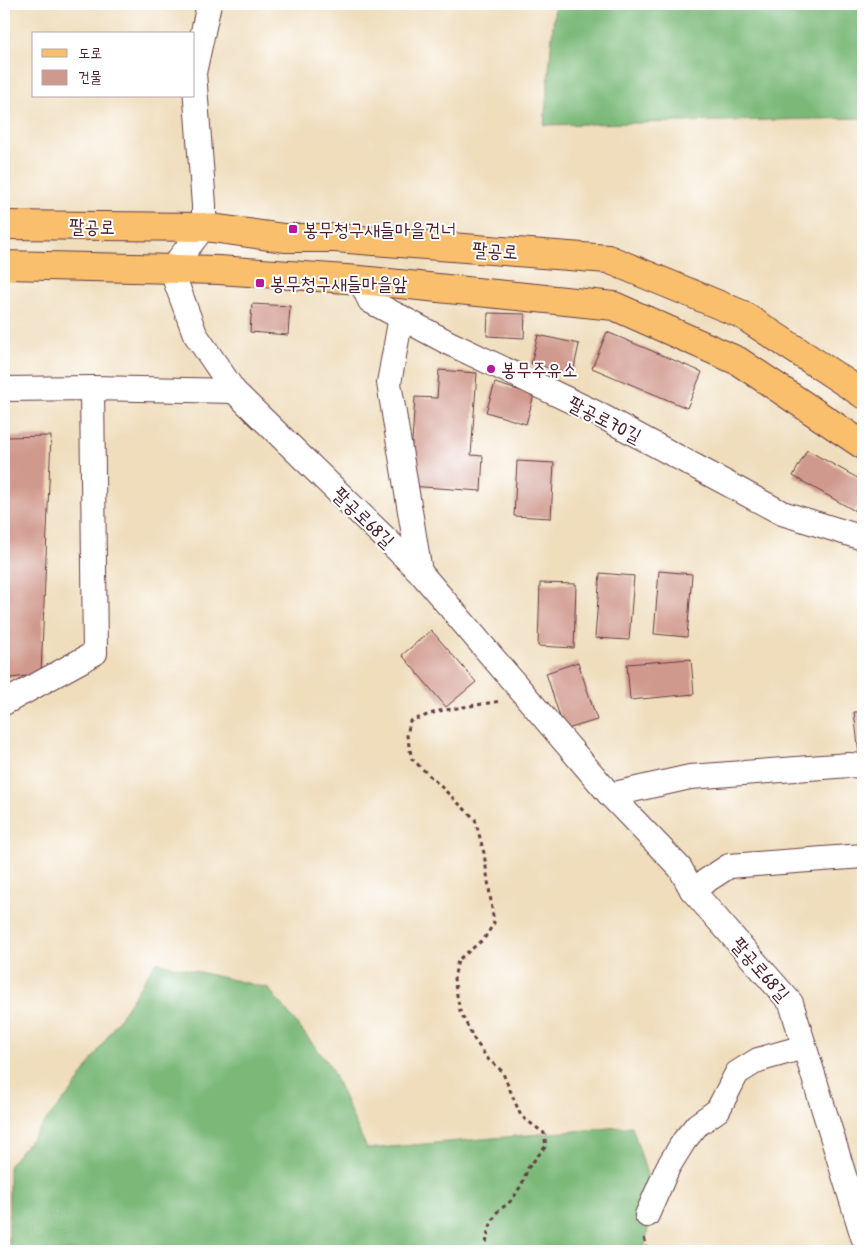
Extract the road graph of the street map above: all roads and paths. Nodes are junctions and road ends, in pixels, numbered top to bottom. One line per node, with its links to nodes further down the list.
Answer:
1 (209, 4): 2 (street)
2 (195, 68)
3 (195, 86): 5 (street)
4 (4, 225): 5 (main road, 팔공로)
5 (204, 227): 7 (street); 13 (main road, 팔공로)
6 (4, 265): 7 (main road)
7 (171, 269): 8 (main road); 12 (street, 팔공로68길)
8 (360, 280): 9 (street, 팔공로70길); 14 (main road)
9 (401, 317): 15 (street, 팔공로70길); 16 (street)
10 (92, 388): 11 (street); 12 (street); 18 (street)
11 (4, 390)
12 (234, 392): 16 (street, 팔공로68길)
13 (863, 394)
14 (863, 445)
15 (863, 538)
16 (420, 572): 17 (street, 팔공로68길)
17 (516, 682): 20 (street, 팔공로68길); 26 (path)
18 (4, 703)
19 (863, 766): 20 (street)
20 (610, 795): 22 (street, 팔공로68길)
21 (863, 856): 22 (street)
22 (692, 890): 23 (street, 팔공로68길)
23 (804, 1047): 24 (street); 25 (street, 팔공로68길)
24 (647, 1215)
25 (863, 1237)
26 (485, 1251)

